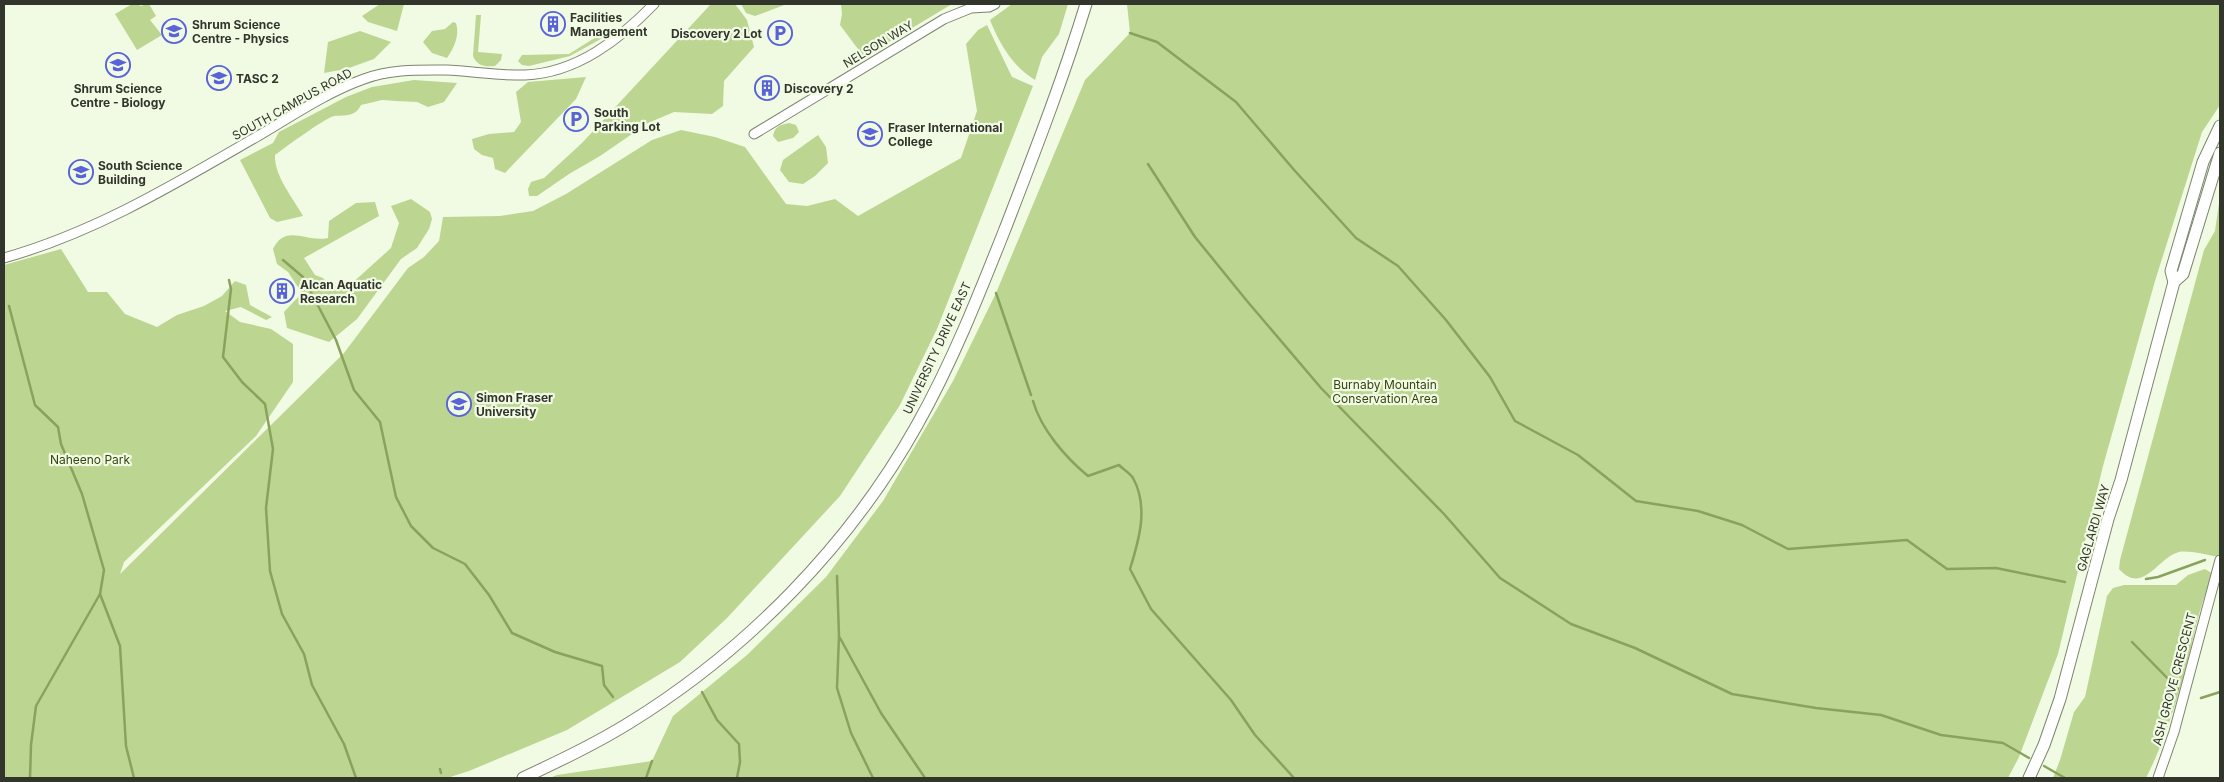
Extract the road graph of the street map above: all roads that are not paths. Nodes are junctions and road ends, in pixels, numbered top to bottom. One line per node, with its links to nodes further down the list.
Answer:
1 (654, 4): 7 (street, SOUTH CAMPUS ROAD)
2 (995, 4): 5 (street, NELSON WAY)
3 (1086, 4): 11 (street, UNIVERSITY DRIVE EAST)
4 (2220, 126): 8 (street, GAGLARDI WAY)
5 (754, 134)
6 (2220, 153): 8 (street, GAGLARDI WAY)
7 (4, 258)
8 (2174, 282): 12 (street, GAGLARDI WAY)
9 (2220, 560): 10 (street, ASH GROVE CRESCENT)
10 (2216, 587): 13 (street, ASH GROVE CRESCENT)
11 (523, 778)
12 (2029, 778)
13 (2158, 778)

